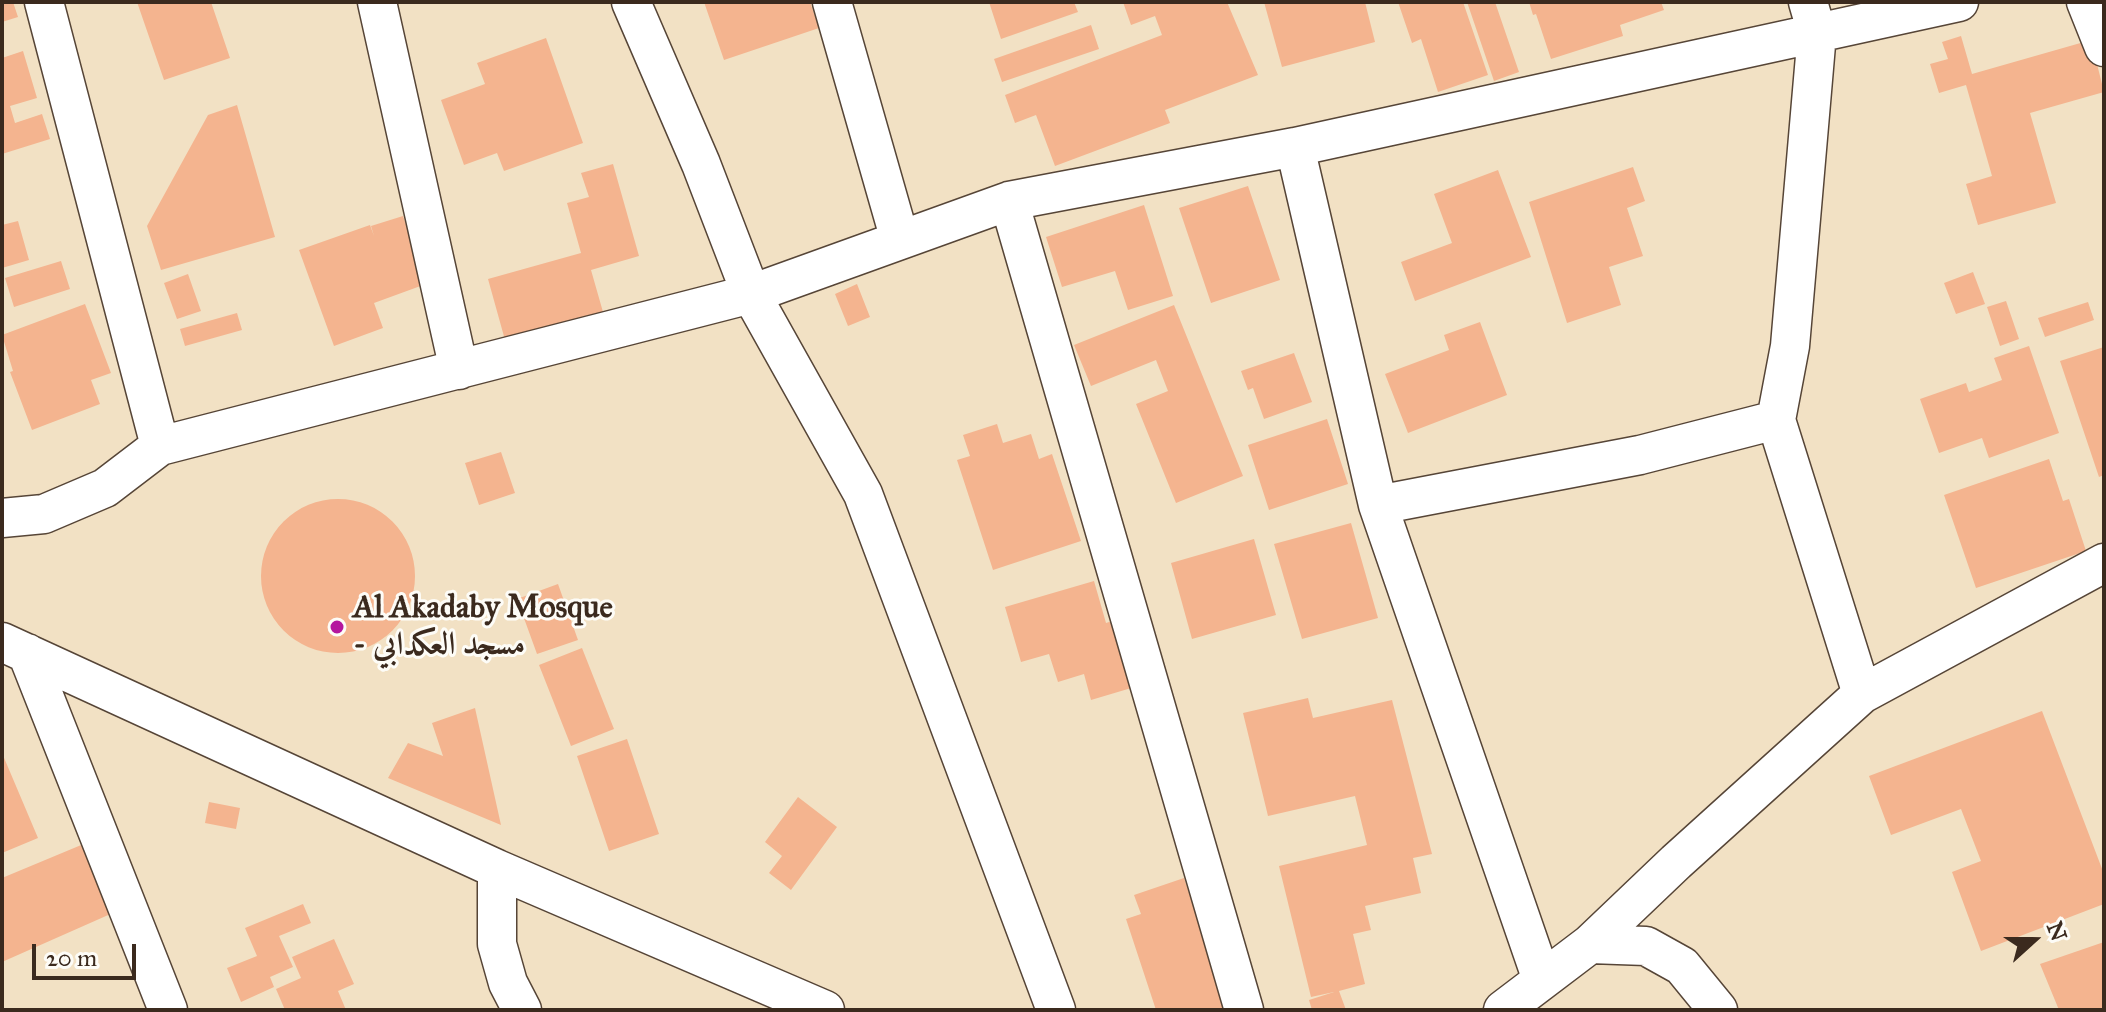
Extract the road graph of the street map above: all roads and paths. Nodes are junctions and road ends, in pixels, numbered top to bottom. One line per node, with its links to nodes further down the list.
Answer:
1 (44, 2): 15 (street)
2 (377, 2): 13 (street)
3 (631, 2): 12 (street)
4 (832, 2): 11 (street)
5 (1959, 2): 7 (street)
6 (2086, 2): 8 (street)
7 (1813, 18): 9 (street); 14 (street)
8 (2104, 47)
9 (1295, 147): 10 (street); 16 (street)
10 (1009, 201): 11 (street); 28 (street)
11 (900, 240): 12 (street)
12 (751, 294): 13 (street); 27 (street)
13 (459, 370): 15 (street)
14 (1776, 420): 16 (street); 20 (street)
15 (160, 446): 17 (street)
16 (1378, 505): 23 (street)
17 (2, 518)
18 (2104, 563): 20 (street)
19 (14, 648): 21 (street); 24 (street)
20 (1862, 694): 22 (street)
21 (497, 869): 25 (street); 26 (street)
22 (1590, 944): 23 (street); 30 (street)
23 (1542, 980): 29 (street)
24 (168, 1010)
25 (522, 1010)
26 (825, 1010)
27 (1056, 1010)
28 (1244, 1010)
29 (1503, 1010)
30 (1718, 1010)

